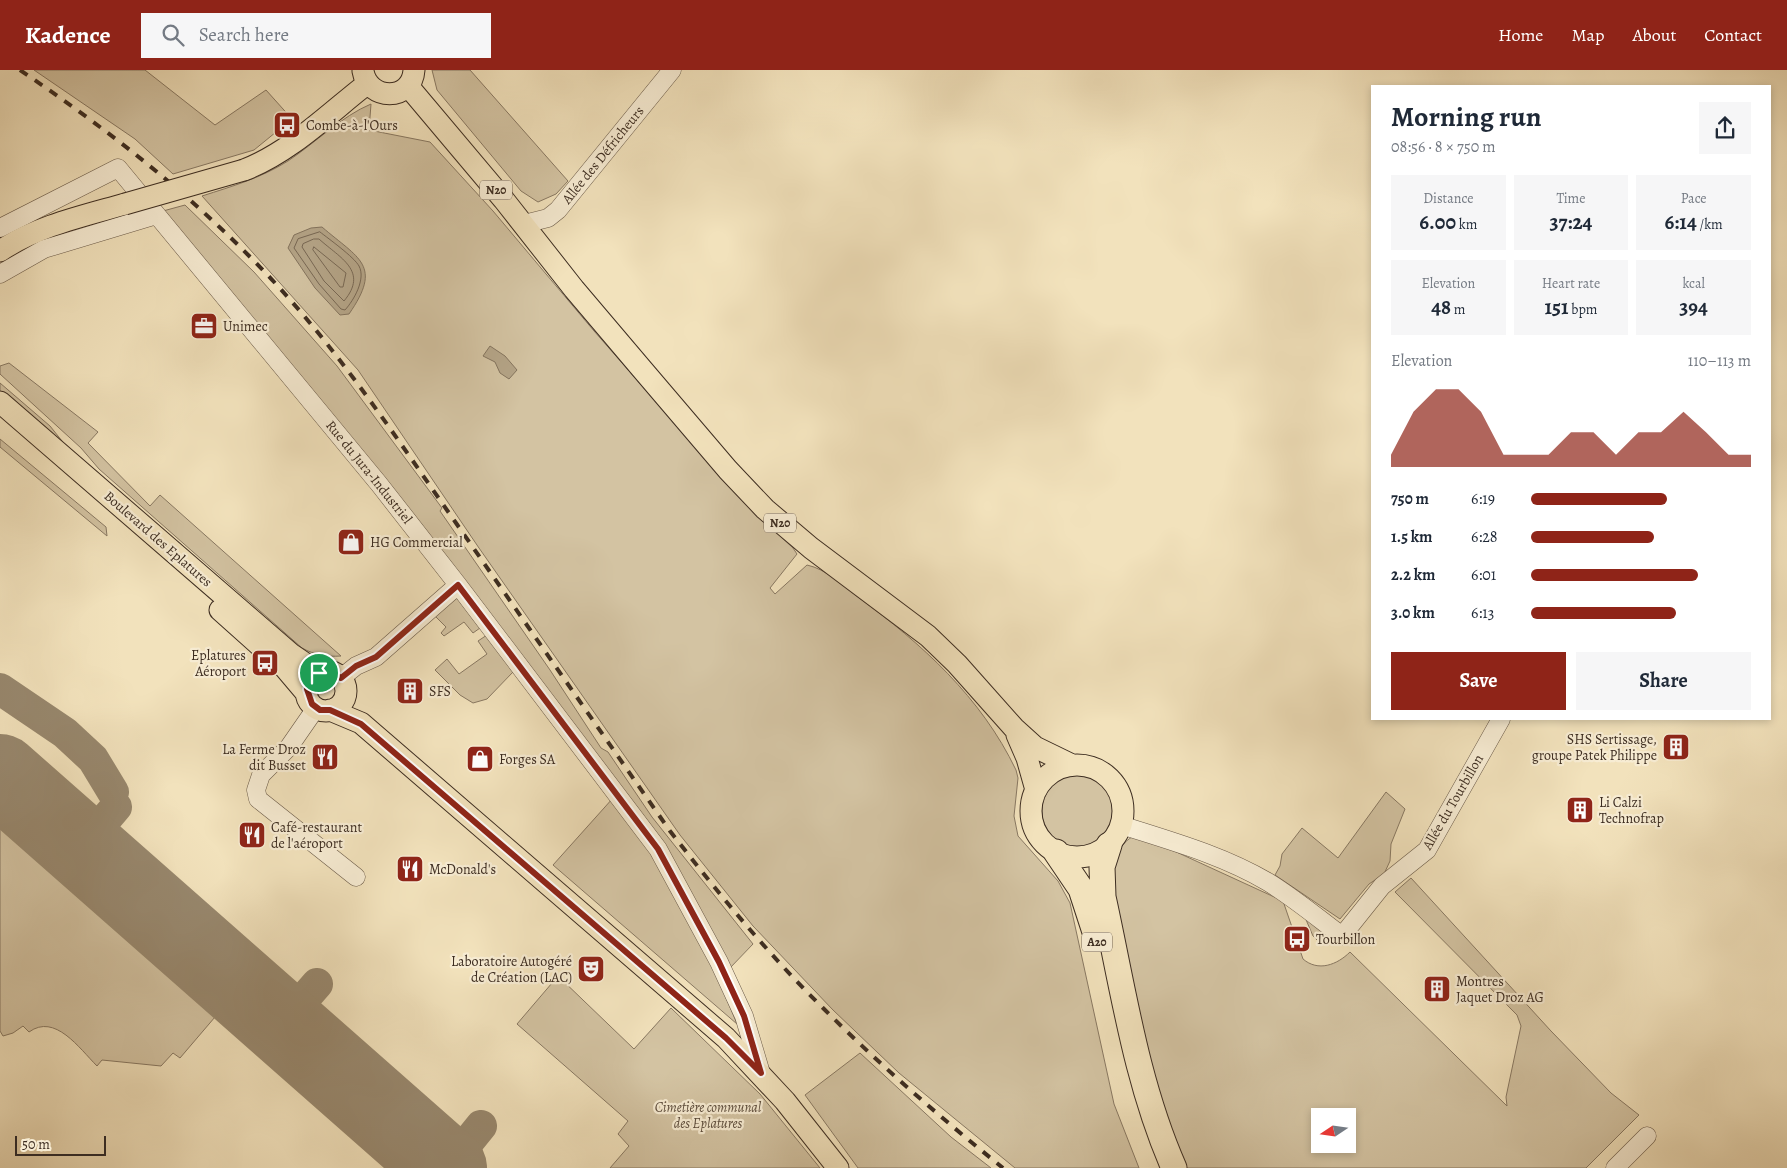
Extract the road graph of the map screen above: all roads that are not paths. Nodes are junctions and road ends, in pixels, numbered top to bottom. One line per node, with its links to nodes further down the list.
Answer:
1 (672, 70): 5 (street, Allée des Défricheurs)
2 (366, 77): 3 (main road, N20); 7 (main road, bridge)
3 (411, 78): 5 (main road, N20)
4 (158, 215): 6 (street, Rue du Jura-Industriel); 8 (street); 11 (street, Rue du Jura-Industriel)
5 (524, 224): 17 (main road, N20)
6 (0, 228)
7 (0, 251)
8 (0, 274)
9 (0, 402): 12 (main road, Boulevard des Eplatures)
10 (0, 418): 14 (main road, Boulevard des Eplatures)
11 (458, 585): 13 (street); 23 (street, Rue du Jura-Industriel)
12 (319, 673): 13 (main road); 14 (main road)
13 (343, 686): 14 (main road); 16 (main road, Boulevard des Eplatures)
14 (318, 704): 16 (main road, Boulevard des Eplatures); 22 (street)
15 (1500, 720): 20 (street, Allée du Tourbillon)
16 (361, 724): 23 (main road, Boulevard des Eplatures)
17 (1014, 728): 18 (main road, N20); 19 (main road, N20)
18 (1072, 765): 19 (main road); 20 (main road, N20)
19 (1036, 790): 21 (main road, N20)
20 (1115, 835): 21 (main road); 27 (highway, A20)
21 (1056, 852): 26 (highway, A20)
22 (356, 877)
23 (761, 1073): 25 (main road, Boulevard des Eplatures)
24 (1647, 1136): 28 (street)
25 (838, 1168)
26 (1156, 1168)
27 (1174, 1168)
28 (1614, 1168)

